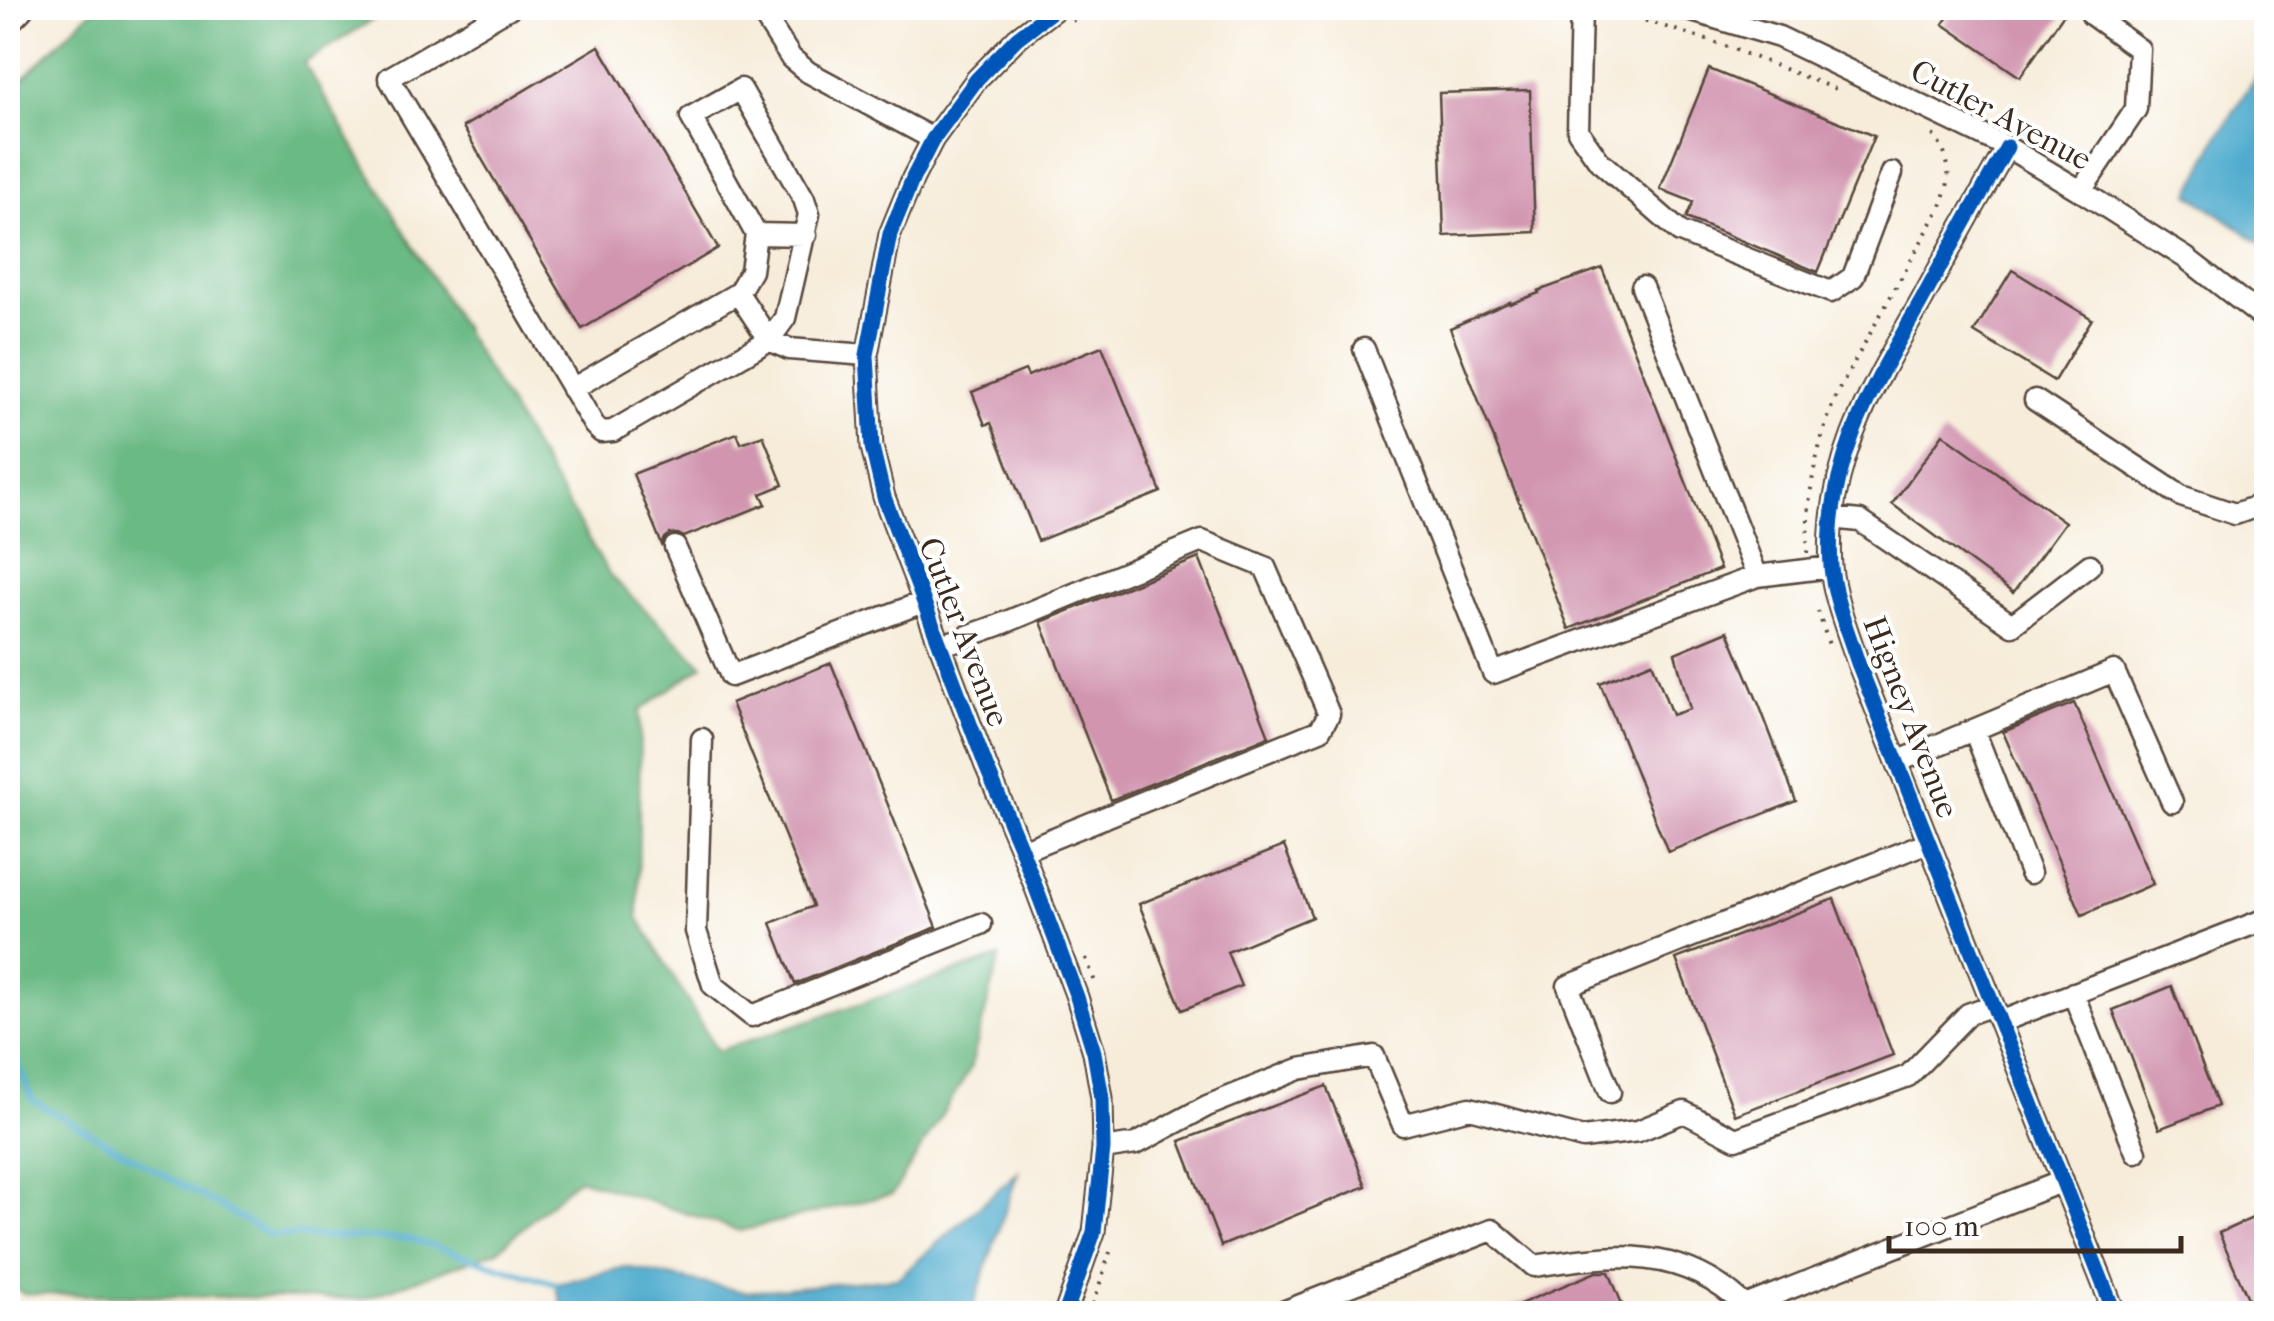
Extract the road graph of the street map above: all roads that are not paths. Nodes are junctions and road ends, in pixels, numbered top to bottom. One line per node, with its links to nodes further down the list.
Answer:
1 (17, 8): 8 (highway)
2 (509, 8): 21 (street)
3 (759, 8): 9 (street)
4 (1056, 8): 9 (street, Cutler Avenue)
5 (1581, 8): 11 (street)
6 (1682, 8): 10 (street, Cutler Avenue)
7 (2092, 14): 12 (street)
8 (8, 17)
9 (933, 139): 20 (street, Cutler Avenue)
10 (2007, 148): 12 (street, Cutler Avenue); 24 (street, Higney Avenue)
11 (1892, 173)
12 (2082, 191): 17 (street, Cutler Avenue)
13 (756, 234): 14 (street); 14 (street); 16 (street)
14 (806, 235): 18 (street)
15 (1642, 287): 28 (street)
16 (738, 292): 18 (street); 21 (street)
17 (2266, 320)
18 (769, 340): 20 (street); 21 (street)
19 (1364, 349): 28 (street)
20 (866, 355): 29 (street, Cutler Avenue)
21 (572, 388)
22 (2036, 400): 23 (street)
23 (2266, 503)
24 (1832, 518): 26 (street); 27 (street, Higney Avenue)
25 (675, 548): 29 (street)
26 (2090, 565)
27 (1820, 568): 28 (street); 33 (street, Higney Avenue)
28 (1757, 576)
29 (923, 602): 30 (street, Cutler Avenue)
30 (940, 646): 36 (street, Cutler Avenue); 36 (street)
31 (1974, 730): 33 (street); 34 (street); 37 (street)
32 (702, 739): 39 (street)
33 (1897, 762): 35 (street, Higney Avenue)
34 (2172, 802)
35 (1928, 842): 41 (street, Higney Avenue); 42 (street)
36 (1022, 850): 43 (street, Cutler Avenue)
37 (2030, 873)
38 (2266, 919): 40 (street)
39 (981, 924)
40 (2074, 994): 41 (street); 44 (street)
41 (1996, 1013): 43 (street); 45 (street, Higney Avenue)
42 (1610, 1092)
43 (1103, 1149): 47 (street, Cutler Avenue)
44 (2136, 1152)
45 (2063, 1182): 46 (street, Higney Avenue); 48 (street)
46 (2111, 1312)
47 (1065, 1314)
48 (1278, 1314)

